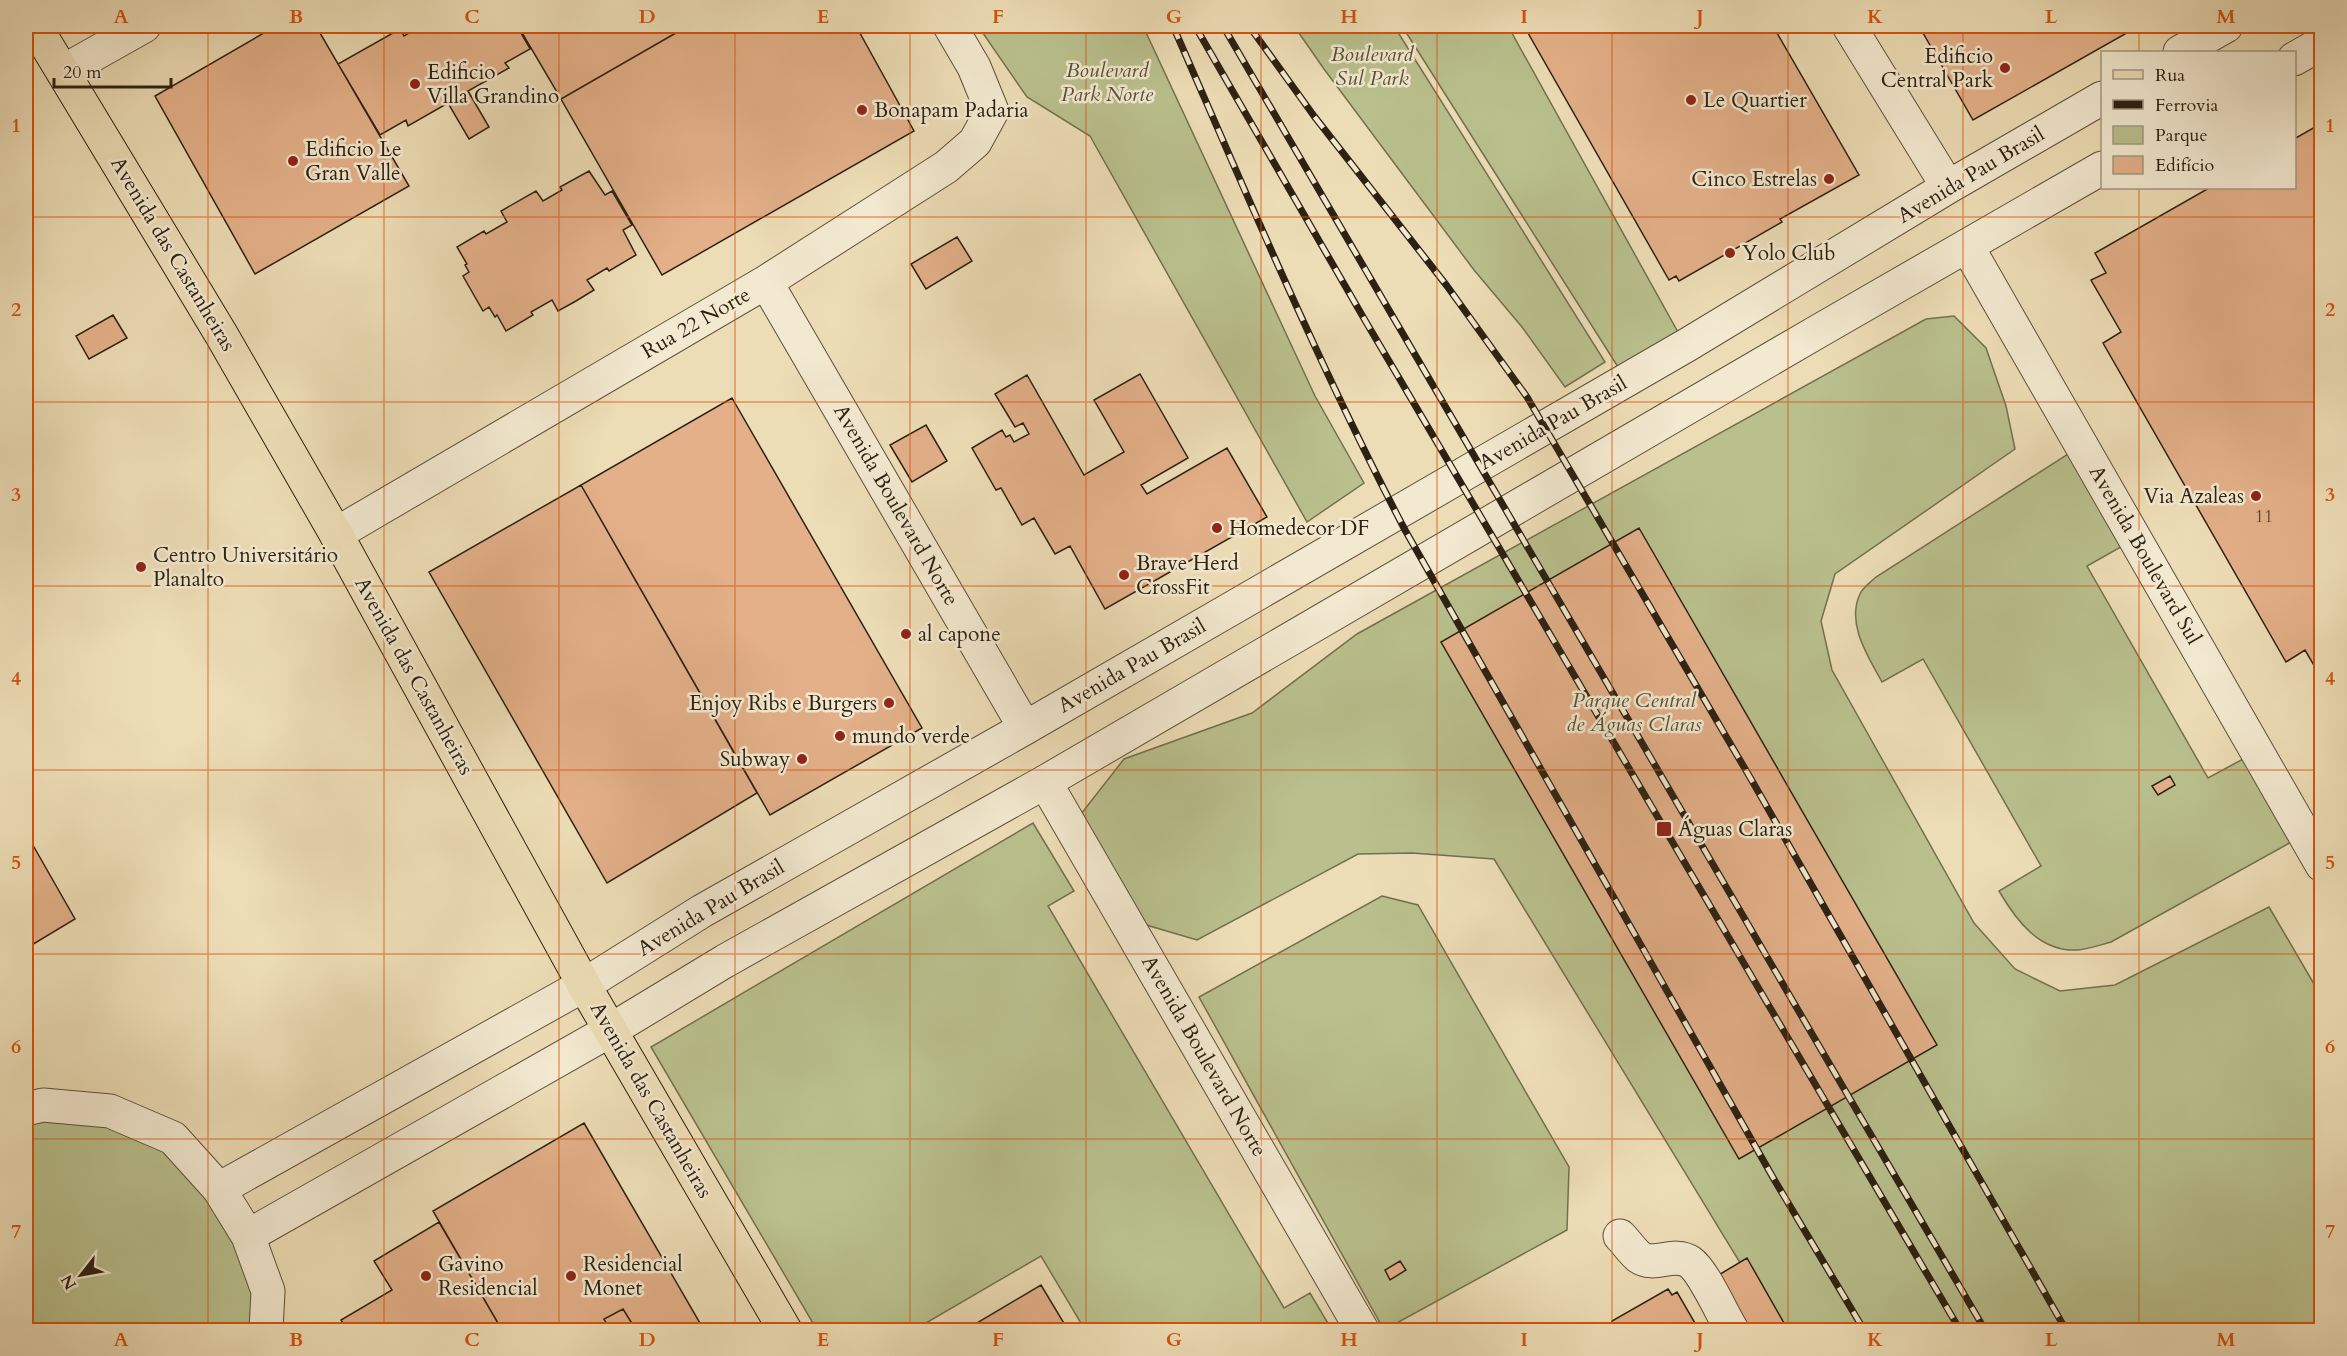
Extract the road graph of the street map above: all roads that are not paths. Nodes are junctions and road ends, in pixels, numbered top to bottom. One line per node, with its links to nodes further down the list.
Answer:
1 (35, 26): 9 (main road, Avenida das Castanheiras)
2 (144, 26): 9 (street)
3 (950, 26): 14 (street, Rua 22 Norte)
4 (1849, 26): 12 (street)
5 (2226, 26): 7 (street)
6 (2322, 44): 8 (street)
7 (2182, 51)
8 (2296, 58)
9 (64, 71): 15 (main road, Avenida das Castanheiras)
10 (2101, 99): 12 (street, Avenida Pau Brasil)
11 (2101, 169): 13 (street)
12 (1948, 187): 16 (street, Avenida Pau Brasil)
13 (1967, 246): 17 (street); 18 (street, Avenida Boulevard Sul)
14 (766, 282): 15 (street, Rua 22 Norte); 16 (street, Avenida Boulevard Norte)
15 (336, 534): 20 (main road, Avenida das Castanheiras)
16 (1025, 728): 20 (street, Avenida Pau Brasil)
17 (1045, 782): 21 (street); 28 (street, Avenida Boulevard Norte)
18 (2313, 830): 19 (street, Avenida Boulevard Sul)
19 (2322, 865)
20 (584, 985): 21 (main road, Avenida das Castanheiras); 23 (street, Avenida Pau Brasil)
21 (611, 1030): 24 (street); 27 (main road, Avenida das Castanheiras)
22 (26, 1109): 23 (street)
23 (219, 1189): 24 (street)
24 (248, 1236): 26 (street)
25 (1620, 1236): 29 (street)
26 (266, 1330)
27 (785, 1330)
28 (1362, 1330)
29 (1732, 1330)

